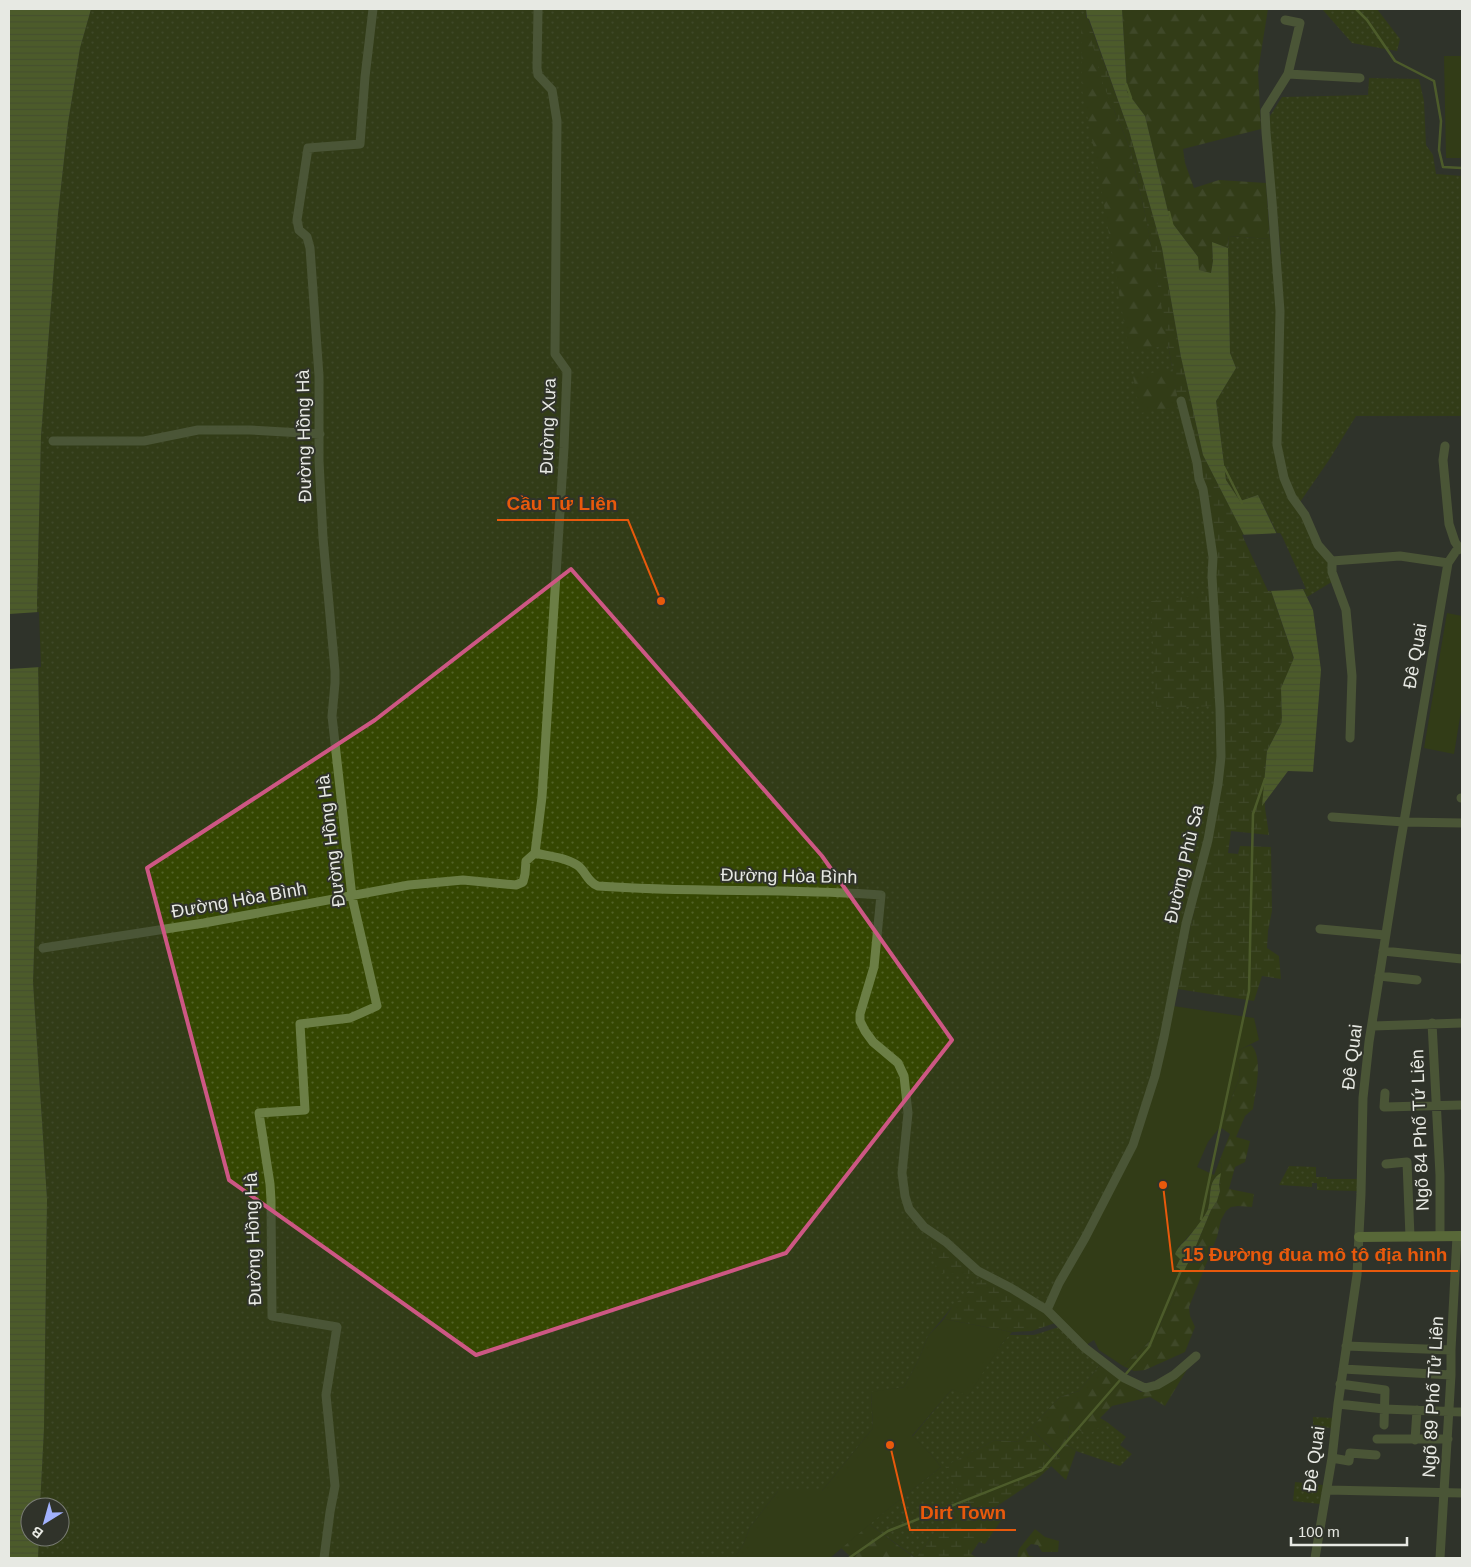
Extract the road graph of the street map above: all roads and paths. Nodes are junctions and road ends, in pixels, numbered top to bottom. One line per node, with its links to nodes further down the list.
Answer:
1 (373, 9): 7 (street, Đường Hồng Hà)
2 (538, 9): 17 (street, Đường Xưa)
3 (1285, 20): 4 (street)
4 (1288, 74): 5 (street); 11 (street)
5 (1360, 78)
6 (1181, 401): 37 (street, Đường Phù Sa)
7 (320, 434): 8 (street); 18 (street, Đường Hồng Hà)
8 (53, 441)
9 (1445, 446): 10 (street)
10 (1461, 549): 12 (street)
11 (1332, 561): 12 (street); 13 (street)
12 (1448, 563): 15 (street, Đê Quai)
13 (1350, 738)
14 (1332, 817): 15 (street)
15 (1404, 822): 16 (street); 20 (street, Đê Quai)
16 (1462, 823)
17 (535, 853): 18 (street, Đường Hòa Bình); 37 (street, Đường Hòa Bình)
18 (352, 896): 21 (street, Đường Hòa Bình); 58 (street, Đường Hồng Hà)
19 (1320, 929): 20 (street)
20 (1386, 935): 22 (street, Đê Quai)
21 (43, 948)
22 (1383, 951): 23 (street); 24 (street, Đê Quai)
23 (1462, 959)
24 (1379, 976): 25 (street); 28 (street, Đê Quai)
25 (1416, 980)
26 (1432, 1023): 27 (street); 28 (street); 30 (street, Ngõ 84 Phố Tứ Liên)
27 (1462, 1024)
28 (1373, 1026): 35 (street, Đê Quai)
29 (1385, 1093): 30 (street)
30 (1436, 1105): 31 (street); 33 (street, Ngõ 84 Phố Tứ Liên)
31 (1462, 1105)
32 (1386, 1164): 36 (street)
33 (1440, 1236): 34 (street); 36 (street)
34 (1460, 1236): 39 (street, Ngõ 89 Phố Tử Liên)
35 (1359, 1237): 36 (street); 38 (street, Đê Quai)
36 (1410, 1237)
37 (1047, 1310): 40 (street, Đường Hòa Bình)
38 (1346, 1346): 39 (street); 41 (street, Đê Quai)
39 (1451, 1350): 42 (street, Ngõ 89 Phố Tử Liên)
40 (1196, 1356)
41 (1342, 1369): 42 (street); 43 (street, Đê Quai)
42 (1452, 1375): 47 (street, Ngõ 89 Phố Tử Liên)
43 (1340, 1384): 44 (street, Đê Quai); 45 (street)
44 (1338, 1404): 45 (street); 54 (street, Đê Quai)
45 (1384, 1409): 46 (street); 49 (street)
46 (1416, 1410): 47 (street); 52 (street)
47 (1449, 1411): 48 (street); 51 (street, Ngõ 89 Phố Tử Liên)
48 (1462, 1412)
49 (1384, 1425)
50 (1377, 1439): 52 (street)
51 (1448, 1439): 52 (street); 56 (street, Ngõ 89 Phố Tử Liên)
52 (1415, 1440)
53 (1376, 1455): 54 (street)
54 (1332, 1458): 55 (street, Đê Quai)
55 (1327, 1490): 56 (street); 59 (street, Đê Quai)
56 (1444, 1493): 57 (street); 60 (street, Ngõ 89 Phố Tử Liên)
57 (1462, 1493)
58 (324, 1558)
59 (1315, 1558)
60 (1440, 1558)

